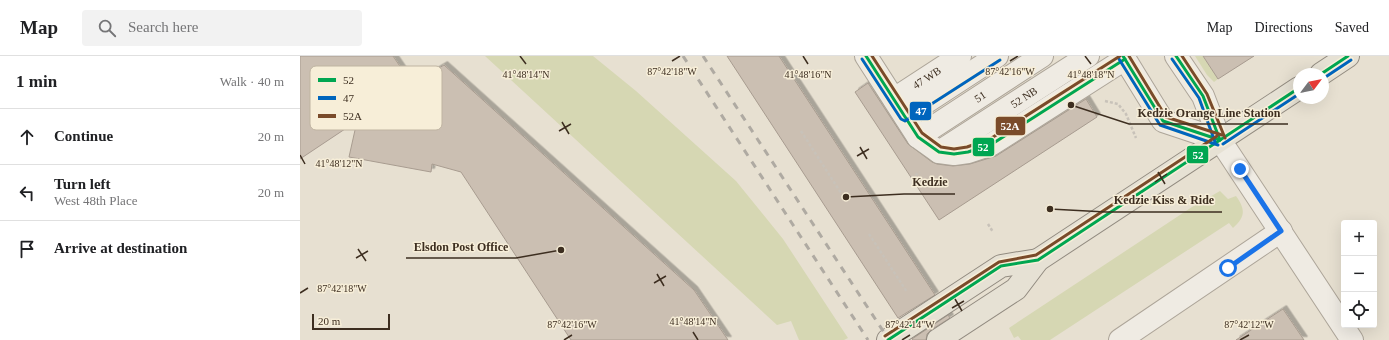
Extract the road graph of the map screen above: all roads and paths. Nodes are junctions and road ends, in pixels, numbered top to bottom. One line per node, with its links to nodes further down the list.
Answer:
1 (866, 56): 12 (street)
2 (960, 56): 12 (street, 47 WB)
3 (997, 56): 12 (street)
4 (1042, 56): 14 (street, 51)
5 (1088, 56): 17 (street, 52 NB)
6 (1176, 56): 16 (street)
7 (1348, 56): 9 (main road)
8 (1124, 58): 16 (street); 17 (street)
9 (1329, 69)
10 (1293, 92): 16 (main road)
11 (1101, 99): 15 (path)
12 (900, 107): 14 (street)
13 (801, 131): 20 (path)
14 (918, 137): 17 (street)
15 (1136, 138)
16 (1220, 140): 22 (street); 25 (main road)
17 (939, 152)
18 (920, 172): 19 (path)
19 (911, 178)
20 (841, 193)
21 (988, 224): 23 (path)
22 (1281, 231): 29 (street); 30 (street)
23 (993, 232)
24 (869, 234): 26 (path)
25 (1038, 260): 27 (main road); 28 (main road)
26 (907, 292)
27 (888, 340)
28 (938, 340)
29 (1120, 340)
30 (1352, 340)

